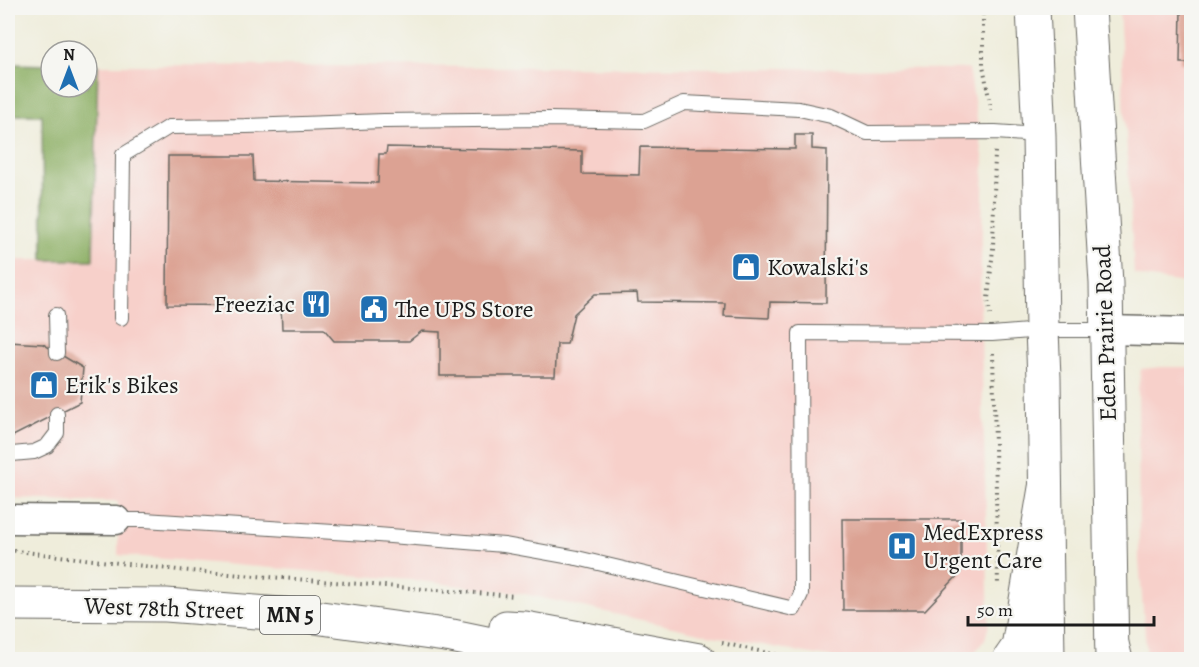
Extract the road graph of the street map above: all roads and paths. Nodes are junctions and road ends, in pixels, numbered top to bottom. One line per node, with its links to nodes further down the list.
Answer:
1 (1033, 8): 3 (main road)
2 (1089, 8): 7 (main road, Eden Prairie Road)
3 (1039, 135): 5 (lane); 6 (main road)
4 (56, 315): 9 (lane)
5 (121, 318)
6 (1042, 330): 7 (lane); 12 (main road); 14 (lane)
7 (1106, 330): 8 (street); 20 (main road, Eden Prairie Road)
8 (1191, 332)
9 (57, 353)
10 (57, 414): 11 (lane)
11 (8, 456)
12 (1046, 489): 23 (main road); 24 (main road)
13 (8, 519): 14 (street)
14 (116, 520)
15 (8, 550): 16 (path)
16 (515, 596)
17 (8, 604): 18 (main road, West 78th Street / MN 5)
18 (308, 616): 19 (main road); 21 (main road, West 78th Street / MN 5)
19 (710, 651): 22 (path)
20 (1114, 654)
21 (569, 660)
22 (800, 660)
23 (1009, 660)
24 (1048, 660)

